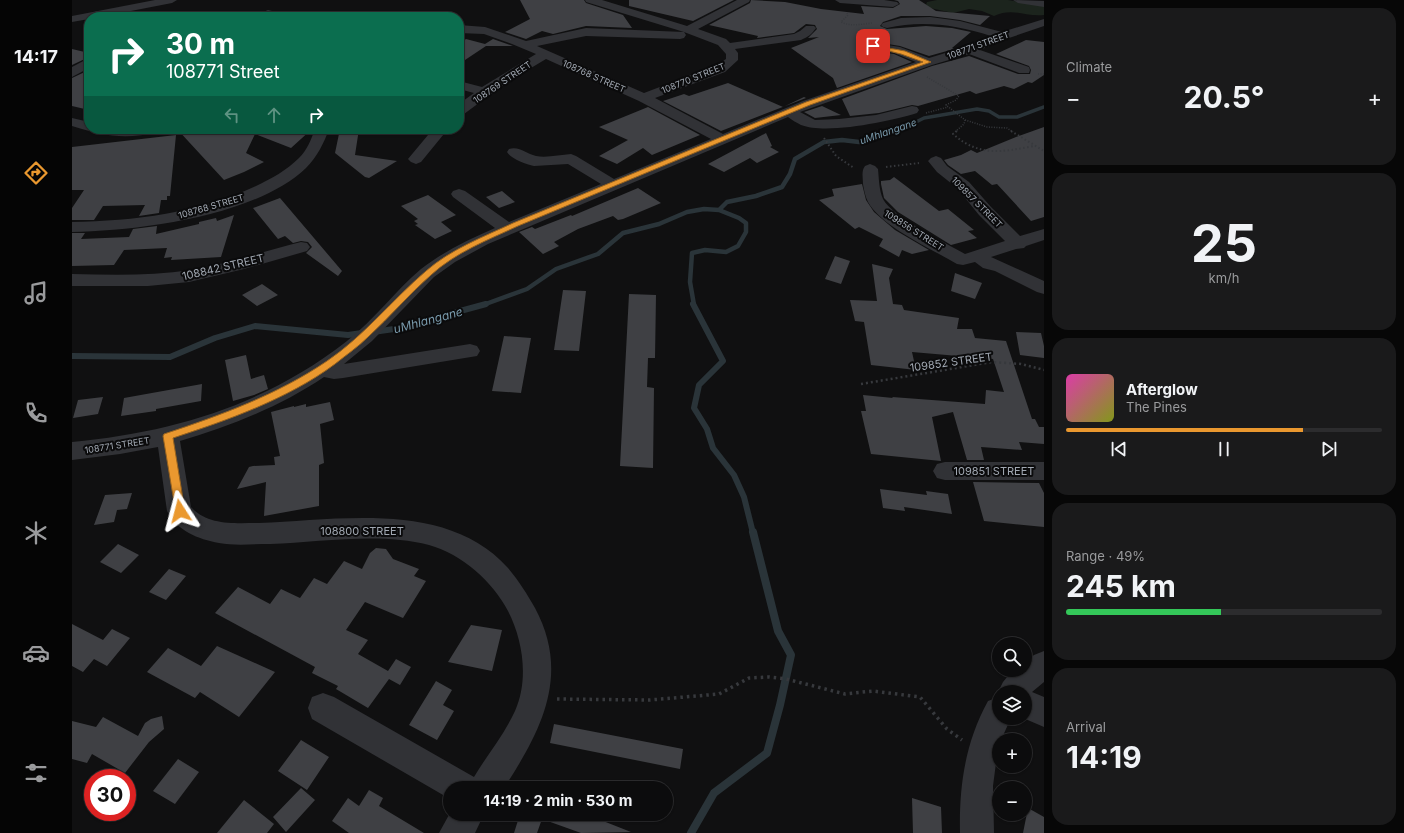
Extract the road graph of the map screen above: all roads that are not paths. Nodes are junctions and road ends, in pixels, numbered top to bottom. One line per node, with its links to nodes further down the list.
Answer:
1 (172, 0): 10 (street)
2 (590, 0): 9 (street, 108770 STREET)
3 (745, 0): 17 (street)
4 (840, 0): 7 (street)
5 (1018, 0): 8 (street)
6 (639, 4): 9 (street)
7 (893, 4)
8 (1044, 4)
9 (628, 11): 17 (street, 108770 STREET)
10 (109, 12)
11 (84, 17): 12 (street)
12 (72, 19)
13 (1044, 22): 18 (street, 108771 STREET)
14 (887, 25): 18 (street)
15 (810, 28): 21 (street)
16 (464, 30): 19 (street, 108768 STREET)
17 (691, 30): 19 (street); 21 (street, 108770 STREET)
18 (1002, 36): 22 (street, 108771 STREET)
19 (525, 45): 23 (street, 108768 STREET)
20 (868, 46): 24 (street)
21 (727, 47): 30 (street, 108770 STREET)
22 (970, 50): 24 (street, 108771 STREET); 26 (street)
23 (546, 54): 29 (street, 108769 STREET); 30 (street, 108768 STREET)
24 (928, 62): 33 (street, 108771 STREET)
25 (84, 65): 27 (street)
26 (1024, 70)
27 (72, 73)
28 (464, 86): 29 (street)
29 (485, 92): 31 (street, 108769 STREET)
30 (644, 98): 38 (street, 108768 STREET)
31 (464, 107)
32 (912, 110): 33 (street)
33 (789, 112): 38 (street, 108771 STREET)
34 (72, 122): 35 (street)
35 (84, 126)
36 (320, 134): 45 (street, 108768 STREET)
37 (437, 134): 40 (street)
38 (722, 139): 43 (street, 108771 STREET)
39 (514, 152): 43 (street)
40 (416, 159)
41 (936, 161): 48 (street, 109857 STREET)
42 (870, 169): 50 (street, 109856 STREET)
43 (612, 185): 46 (street, 108771 STREET)
44 (459, 194): 46 (street)
45 (72, 227)
46 (507, 228): 54 (street, 108771 STREET)
47 (1044, 234): 48 (street)
48 (1018, 244): 50 (street)
49 (301, 247): 51 (street, 108842 STREET)
50 (971, 258): 52 (street, 109856 STREET)
51 (72, 280)
52 (1044, 288)
53 (470, 350): 54 (street)
54 (321, 369): 55 (street, 108771 STREET)
55 (168, 436): 56 (street, 108771 STREET); 66 (street, 108800 STREET)
56 (72, 451)
57 (944, 471): 58 (street, 109851 STREET)
58 (1044, 471)
59 (1044, 665): 60 (street)
60 (1019, 685)
61 (1032, 707): 63 (street)
62 (323, 708): 65 (street)
63 (1044, 712)
64 (992, 722): 69 (street)
65 (450, 781)
66 (489, 781)
67 (464, 821): 68 (street)
68 (456, 833)
69 (977, 833)

